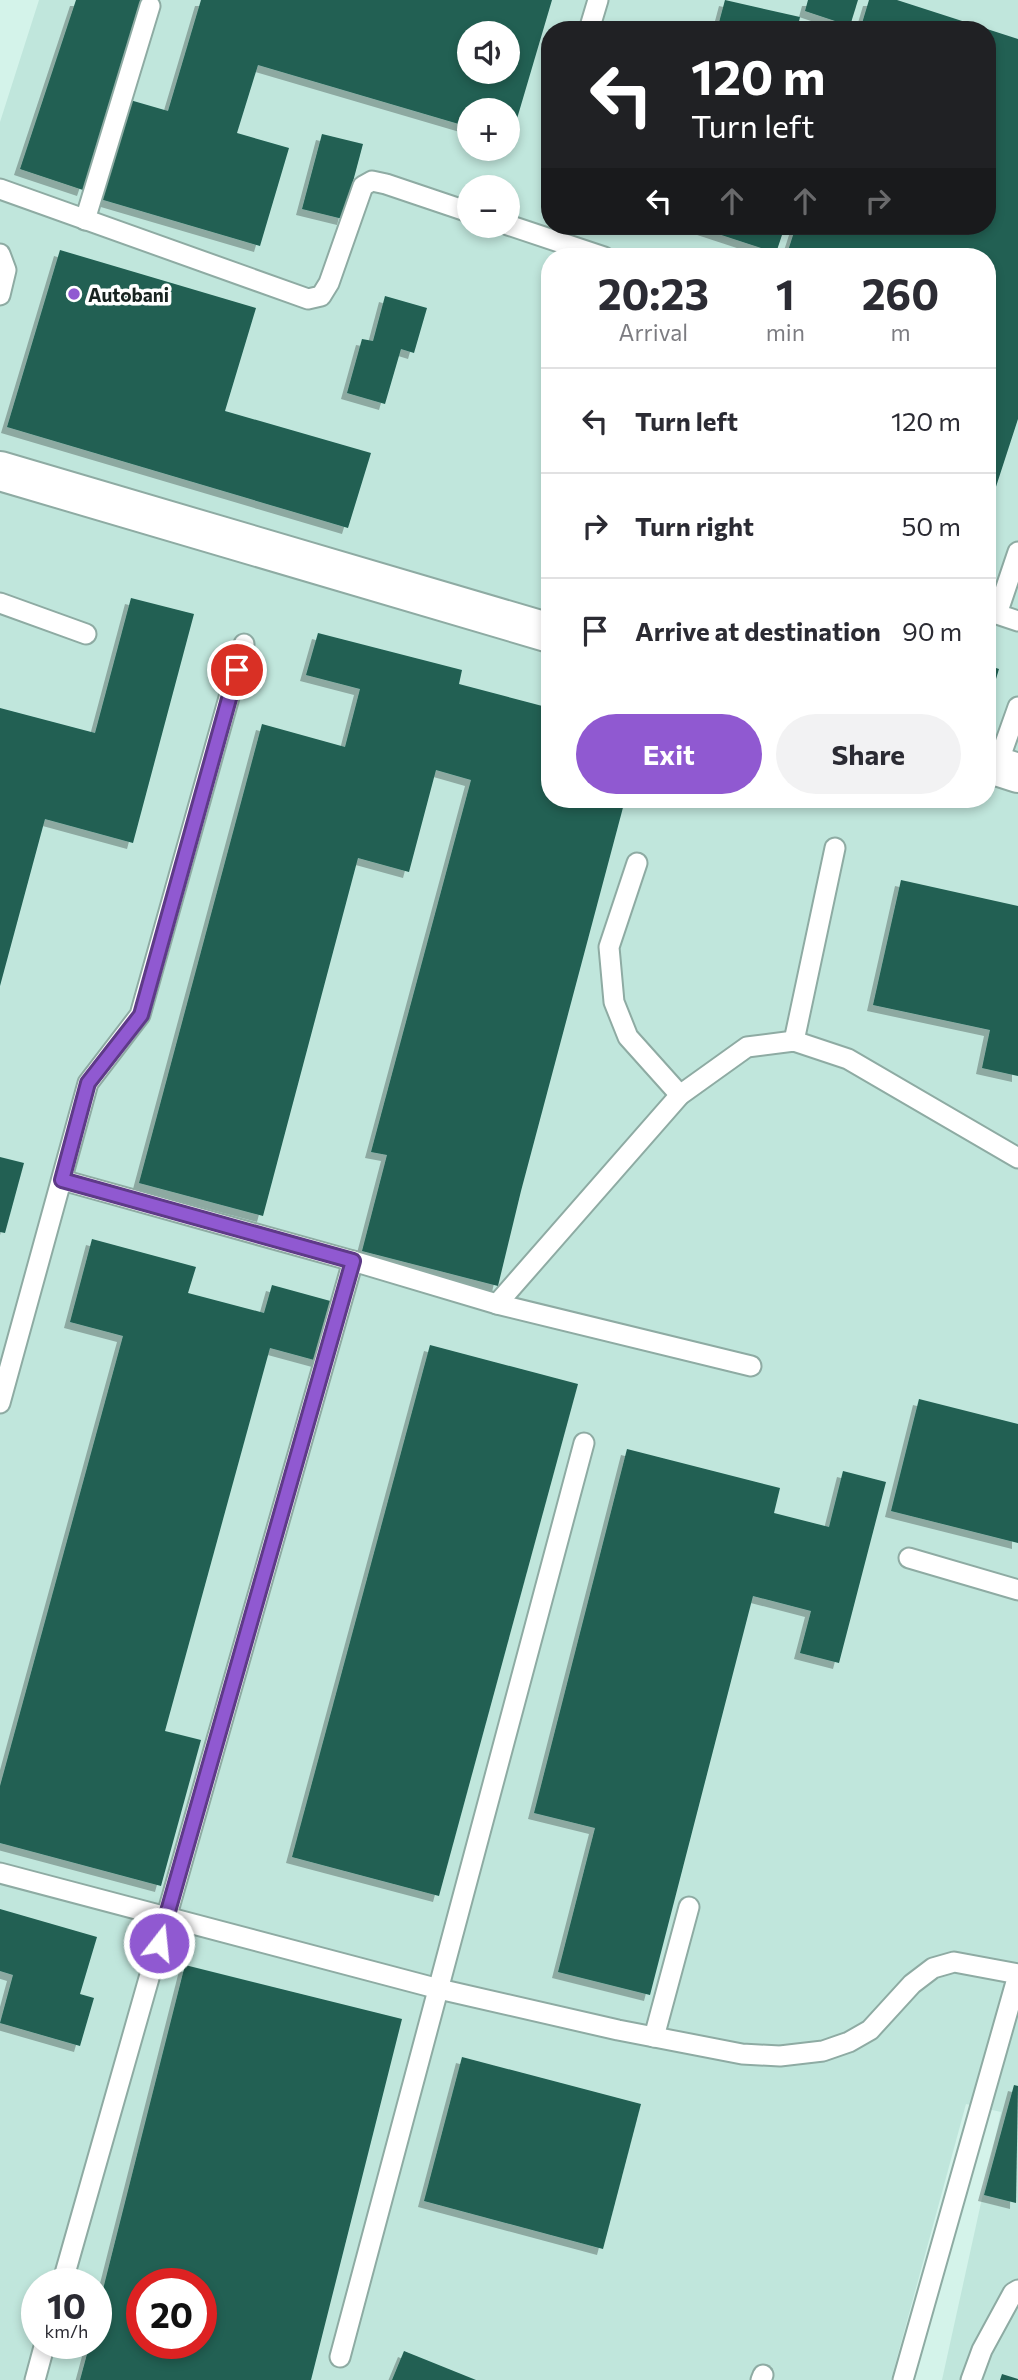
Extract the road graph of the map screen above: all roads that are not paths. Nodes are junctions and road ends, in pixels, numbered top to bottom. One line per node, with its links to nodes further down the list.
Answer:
1 (598, 0): 3 (lane)
2 (150, 6): 6 (lane)
3 (592, 21)
4 (0, 189): 6 (lane)
5 (457, 208): 6 (lane)
6 (85, 220)
7 (520, 229): 8 (lane)
8 (577, 248)
9 (0, 254): 10 (lane)
10 (0, 295)
11 (0, 471): 17 (street)
12 (1018, 552): 14 (lane)
13 (0, 603): 18 (lane)
14 (996, 604)
15 (996, 614): 16 (lane)
16 (1018, 621)
17 (541, 631)
18 (86, 634)
19 (244, 644): 27 (lane)
20 (1018, 707): 21 (lane)
21 (1001, 767)
22 (835, 848): 24 (lane)
23 (637, 863): 25 (lane)
24 (794, 1041): 25 (lane); 26 (lane)
25 (680, 1095): 29 (lane)
26 (1018, 1158)
27 (62, 1180): 28 (lane); 31 (lane)
28 (353, 1261): 29 (lane); 37 (lane)
29 (497, 1304): 30 (lane)
30 (751, 1366)
31 (0, 1403)
32 (584, 1443): 39 (lane)
33 (909, 1558): 34 (lane)
34 (1018, 1590)
35 (0, 1873): 37 (lane)
36 (689, 1907): 40 (lane)
37 (166, 1917): 39 (lane); 41 (lane)
38 (1018, 1975): 40 (lane); 46 (lane)
39 (439, 1989): 40 (lane); 43 (lane)
40 (654, 2037)
41 (67, 2268)
42 (1018, 2290): 47 (lane)
43 (340, 2357)
44 (41, 2359): 45 (lane)
45 (35, 2380)
46 (903, 2380)
47 (971, 2380)

